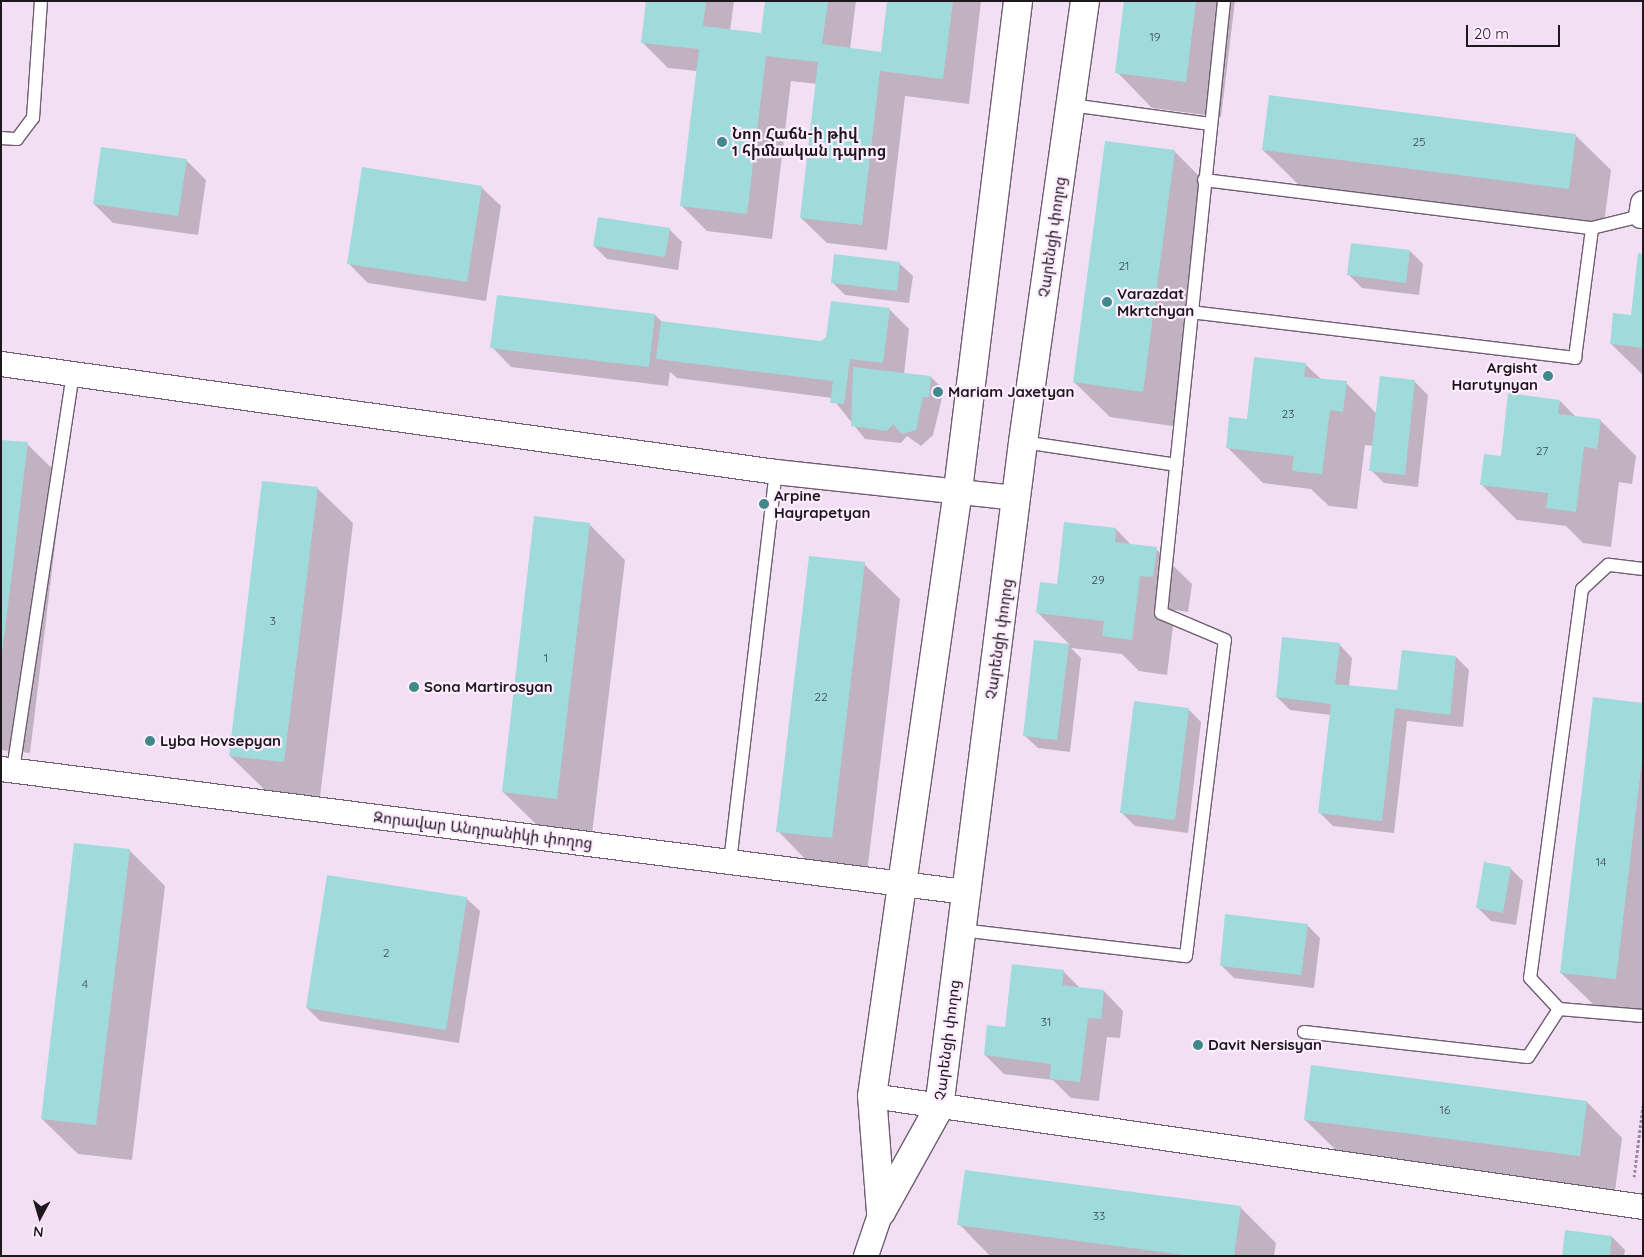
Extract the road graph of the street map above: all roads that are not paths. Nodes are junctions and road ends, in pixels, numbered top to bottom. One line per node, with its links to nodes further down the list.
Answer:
1 (41, 1): 7 (lane)
2 (1018, 1): 17 (street)
3 (1085, 1): 5 (street, Չարենցի փողոց)
4 (1224, 1): 6 (lane)
5 (1070, 105): 6 (lane); 14 (street, Չարենցի փողոց)
6 (1210, 124): 8 (lane)
7 (1, 138)
8 (1204, 180): 10 (lane); 11 (lane)
9 (1642, 209): 10 (lane)
10 (1592, 228): 11 (lane)
11 (1190, 312): 15 (lane)
12 (1, 364): 13 (street)
13 (73, 374): 16 (street); 20 (lane)
14 (1023, 442): 15 (lane); 18 (street, Չարենցի փողոց)
15 (1176, 465): 24 (lane)
16 (776, 472): 17 (street); 21 (lane)
17 (958, 490): 18 (street); 22 (street)
18 (1017, 498): 23 (street, Չարենցի փողոց)
19 (1643, 569): 25 (lane)
20 (7, 769): 21 (street, Զորավար Անդրանիկի փողոց)
21 (730, 862): 22 (street, Զորավար Անդրանիկի փողոց)
22 (899, 884): 23 (street, Զորավար Անդրանիկի փողոց); 28 (street)
23 (965, 892): 24 (street, Չարենցի փողոց)
24 (960, 930): 29 (street, Չարենցի փողոց)
25 (1559, 1009): 26 (lane); 27 (lane)
26 (1643, 1016)
27 (1304, 1032)
28 (872, 1096): 29 (street); 31 (street)
29 (939, 1108): 30 (street); 31 (street, Չարենցի փողոց)
30 (1637, 1206)
31 (881, 1212): 32 (street)
32 (866, 1256)

